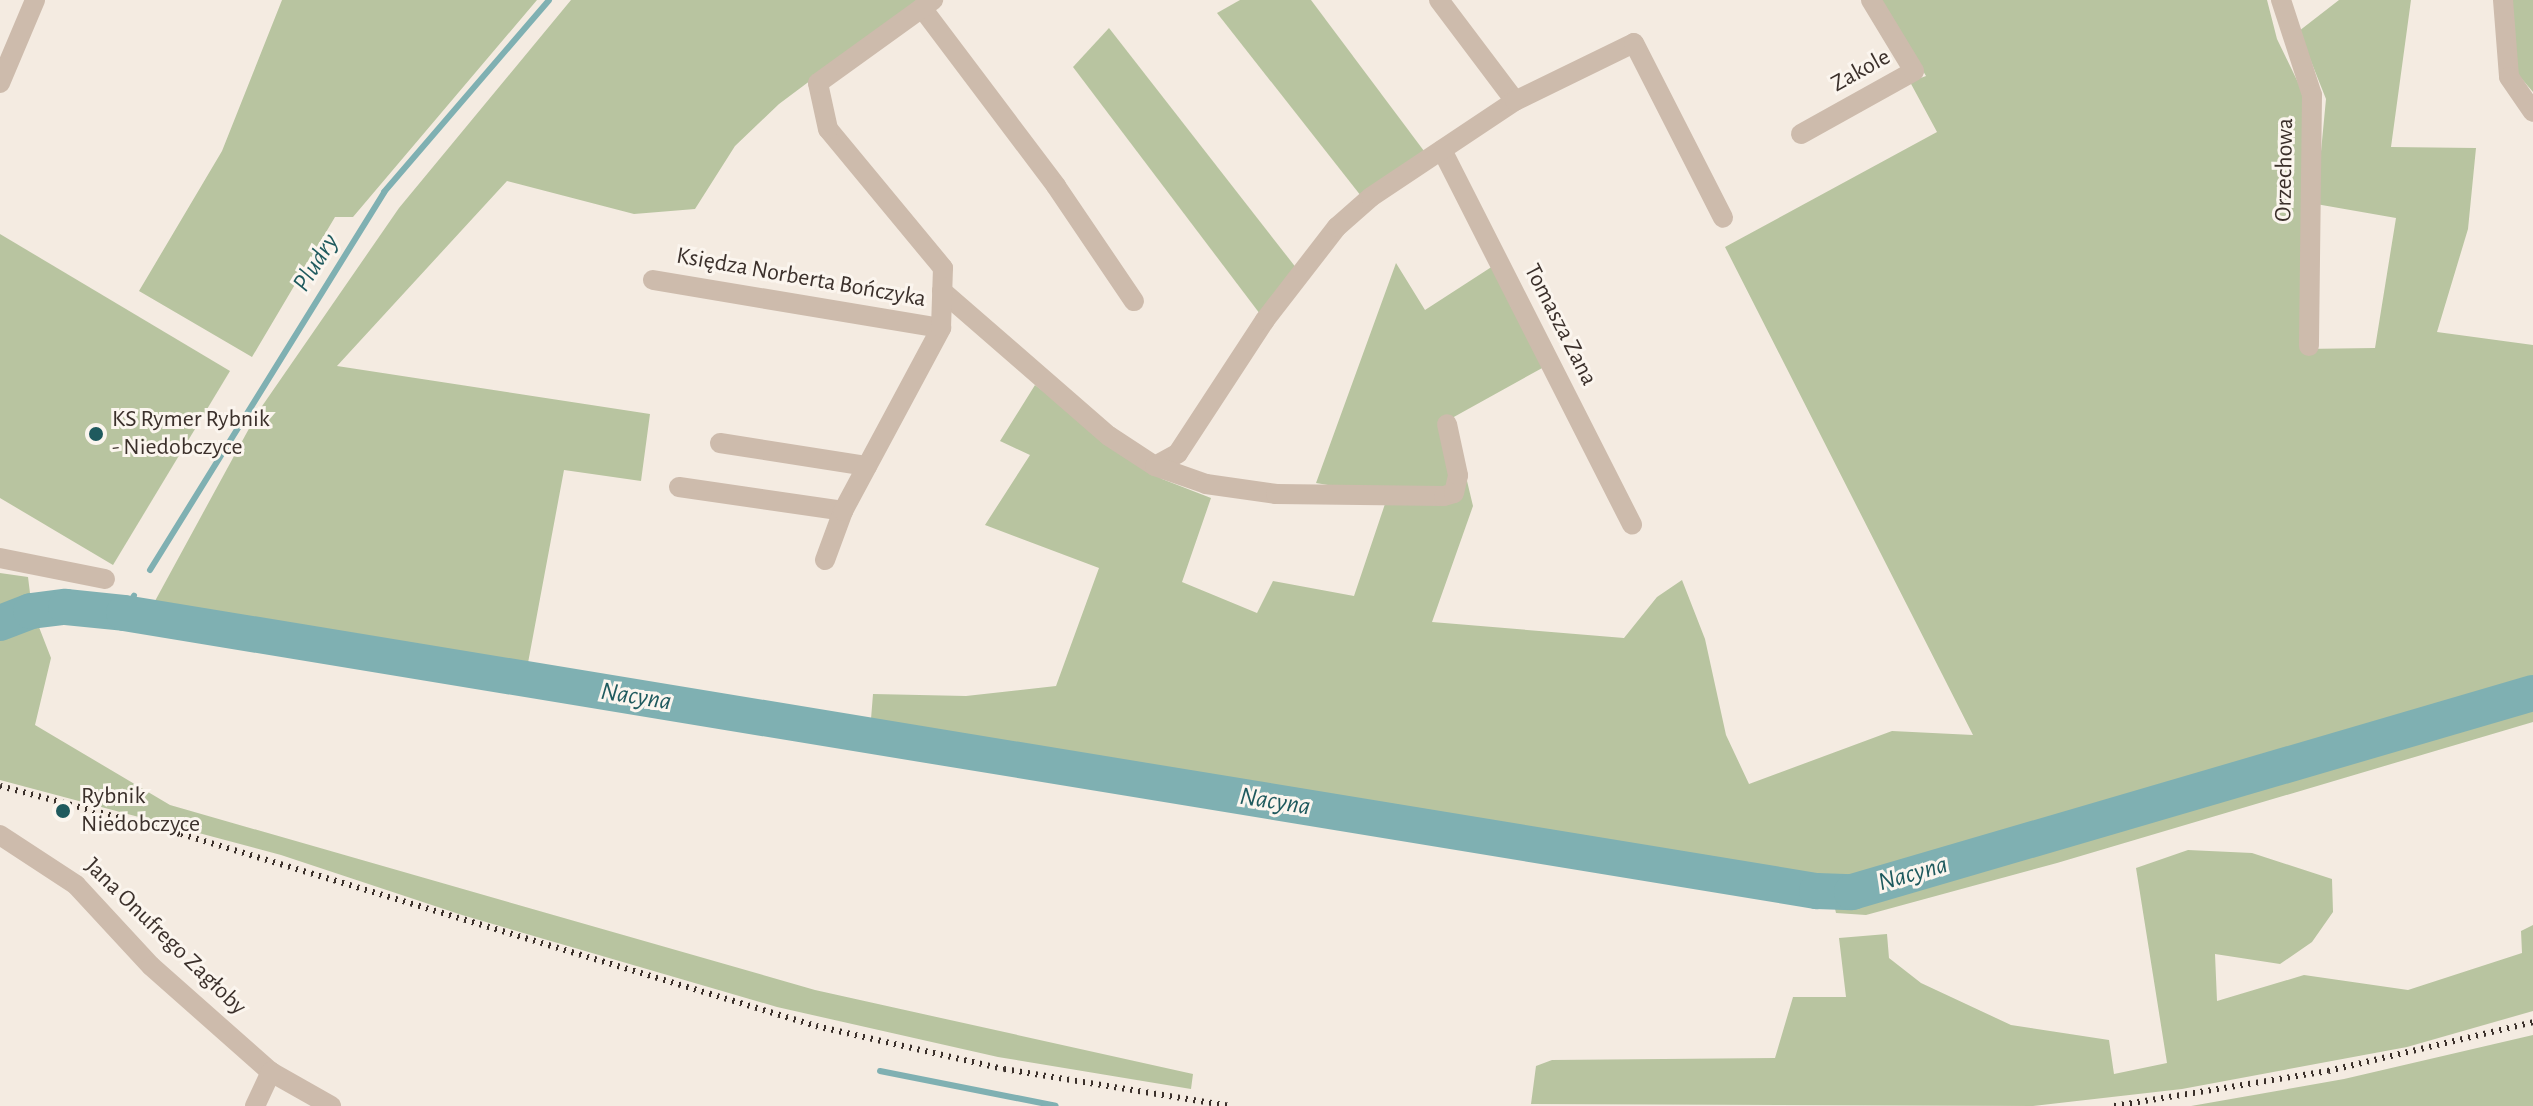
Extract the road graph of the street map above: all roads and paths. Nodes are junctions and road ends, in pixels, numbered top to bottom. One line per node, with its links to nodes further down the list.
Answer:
1 (35, 0): 7 (street)
2 (1439, 0): 8 (street)
3 (1871, 0): 10 (street, Zakole)
4 (2281, 0): 17 (street, Orzechowa)
5 (2503, 0): 9 (street)
6 (928, 4): 14 (street, Księdza Norberta Bończyka); 15 (street, Księdza Norberta Bończyka)
7 (0, 83)
8 (1515, 101): 11 (street); 12 (street)
9 (2533, 112)
10 (1801, 134)
11 (1442, 150): 21 (street); 24 (street, Tomasza Zana)
12 (1723, 218)
13 (653, 280): 16 (street, Księdza Norberta Bończyka)
14 (942, 291): 16 (street, Księdza Norberta Bończyka); 21 (street)
15 (1134, 301)
16 (941, 328): 20 (street, Księdza Norberta Bończyka)
17 (2309, 346)
18 (1447, 424): 21 (street)
19 (720, 443): 20 (street)
20 (867, 466): 23 (street, Księdza Norberta Bończyka)
21 (1155, 466)
22 (679, 487): 23 (street)
23 (843, 511): 26 (street, Księdza Norberta Bończyka)
24 (1632, 525)
25 (0, 558): 27 (street)
26 (825, 560)
27 (105, 579)
28 (0, 835): 29 (street, Jana Onufrego Zagłoby)
29 (271, 1072): 30 (street); 31 (street, Jana Onufrego Zagłoby)
30 (255, 1106)
31 (331, 1106)

